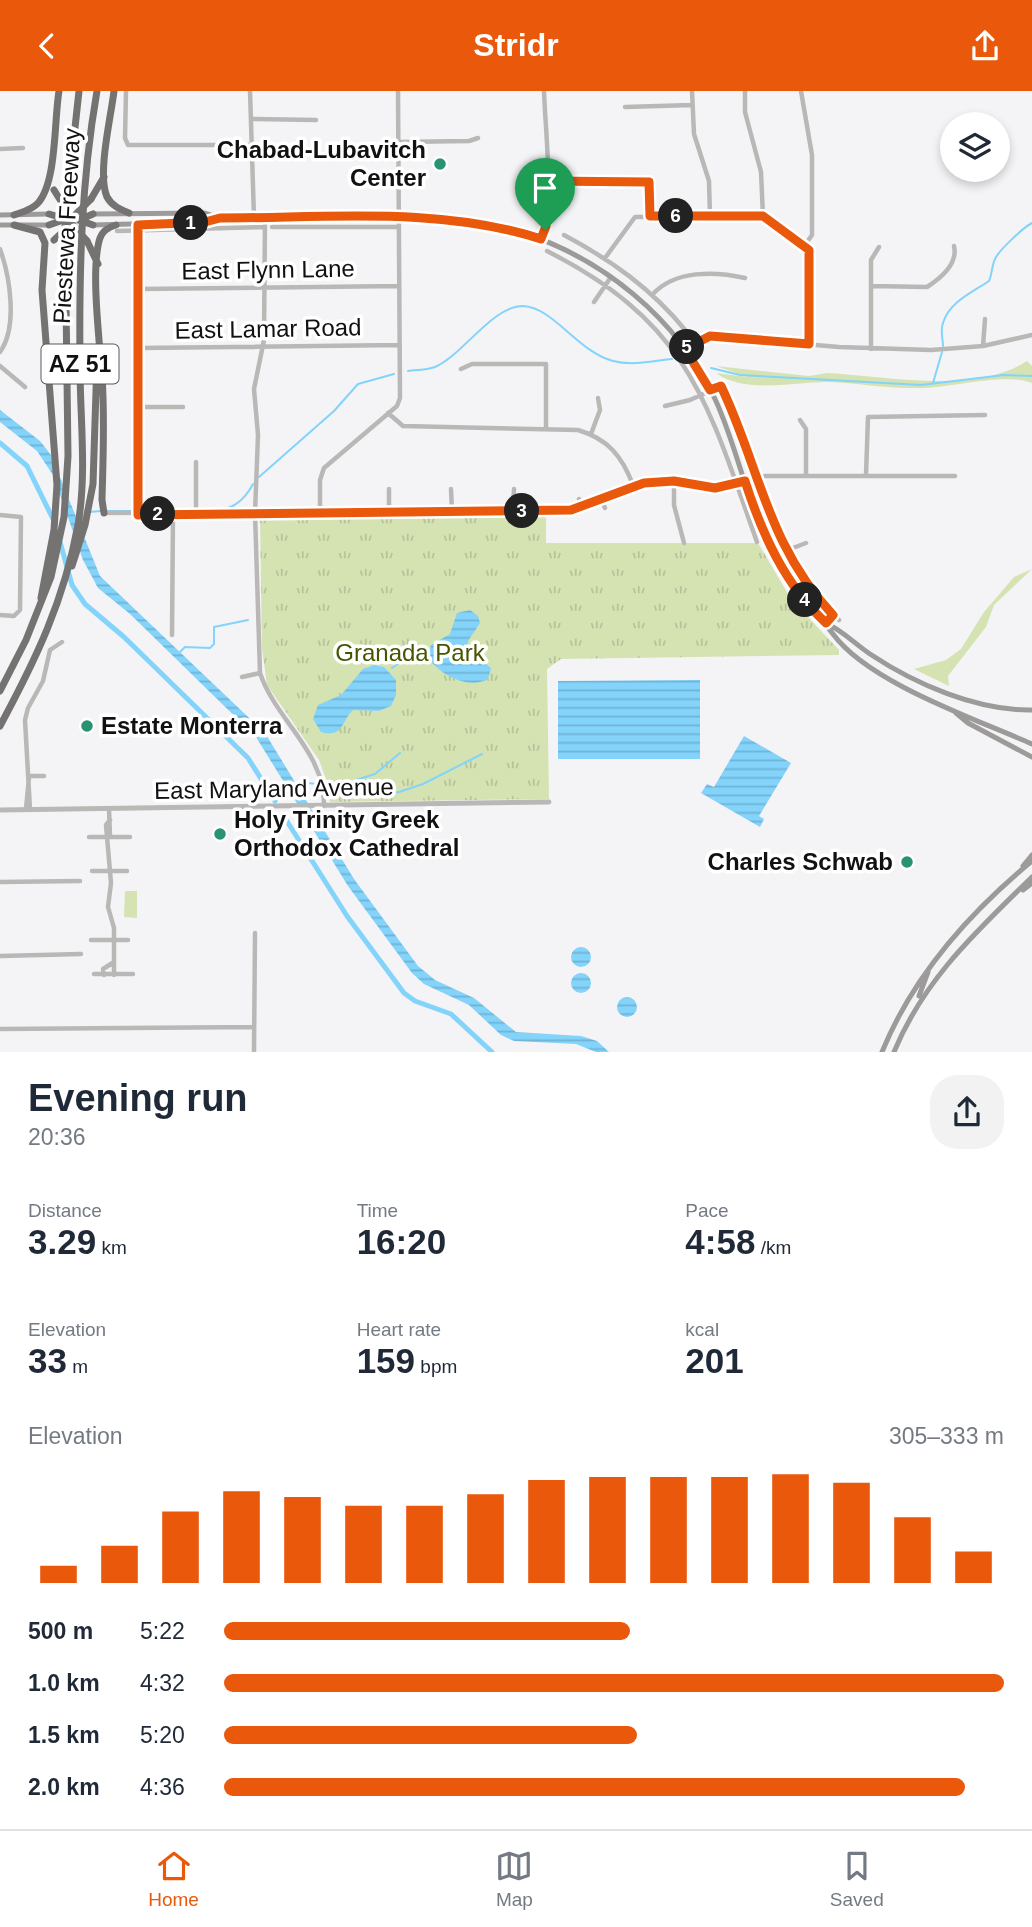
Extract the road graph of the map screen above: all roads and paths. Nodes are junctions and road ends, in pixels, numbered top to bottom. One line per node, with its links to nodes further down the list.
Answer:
1 (59, 91): 22 (highway)
2 (79, 91): 122 (highway, Piestewa Freeway / AZ 51)
3 (97, 91): 121 (highway, Piestewa Freeway / AZ 51)
4 (114, 91): 21 (highway)
5 (127, 91): 18 (street)
6 (250, 91): 14 (street)
7 (398, 91): 17 (street)
8 (544, 91): 23 (street)
9 (692, 91): 12 (street)
10 (745, 91): 31 (street)
11 (801, 91): 50 (street)
12 (692, 105): 13 (street); 30 (street)
13 (625, 107)
14 (251, 119): 15 (street); 18 (street)
15 (316, 120)
16 (478, 138): 17 (street)
17 (398, 142): 35 (street)
18 (252, 145): 33 (street)
19 (23, 148): 20 (street)
20 (0, 149)
21 (104, 177): 24 (highway); 36 (highway, bridge)
22 (50, 178): 28 (highway); 36 (highway, bridge)
23 (547, 181): 29 (street); 47 (street)
24 (129, 213): 26 (main road); 32 (main road)
25 (48, 214): 28 (main road); 36 (highway, bridge)
26 (93, 214): 36 (highway, bridge)
27 (0, 215): 28 (main road)
28 (14, 215)
29 (650, 216): 30 (street); 53 (street)
30 (710, 216): 31 (street)
31 (763, 216): 50 (street)
32 (220, 218): 33 (main road); 41 (main road)
33 (254, 218): 34 (main road)
34 (265, 218): 35 (main road); 42 (street)
35 (399, 218): 44 (street); 47 (main road)
36 (72, 220): 39 (highway, bridge); 40 (highway, bridge); 54 (highway, bridge); 55 (highway, bridge)
37 (0, 225): 38 (main road)
38 (13, 225): 39 (main road); 54 (highway)
39 (49, 225)
40 (93, 225): 45 (main road)
41 (138, 227): 42 (street); 45 (main road); 61 (street)
42 (265, 227): 62 (street)
43 (272, 227): 44 (street)
44 (399, 227): 59 (street)
45 (117, 228): 55 (highway)
46 (564, 236): 53 (street)
47 (541, 239): 56 (main road)
48 (954, 246): 60 (street)
49 (880, 247): 60 (street)
50 (807, 248): 68 (street)
51 (0, 249): 75 (street)
52 (547, 251): 58 (street)
53 (606, 258): 63 (street)
54 (45, 259): 122 (highway)
55 (98, 265): 76 (highway)
56 (611, 277): 58 (street); 73 (main road)
57 (745, 278): 63 (street)
58 (607, 284): 64 (street); 81 (street)
59 (399, 286): 62 (street, East Flynn Lane); 69 (street)
60 (871, 286): 74 (street)
61 (138, 289): 62 (street, East Flynn Lane); 72 (street)
62 (264, 289): 71 (street)
63 (653, 294): 66 (street)
64 (594, 302)
65 (985, 319): 70 (street)
66 (686, 331)
67 (1032, 335): 70 (street)
68 (809, 344): 73 (street); 74 (street)
69 (399, 345): 71 (street, East Lamar Road); 86 (street)
70 (983, 346): 74 (street)
71 (263, 347): 72 (street, East Lamar Road); 112 (street)
72 (138, 348): 84 (street)
73 (685, 349): 80 (main road)
74 (871, 349)
75 (0, 352)
76 (99, 353): 111 (highway); 121 (highway)
77 (0, 366): 79 (street)
78 (461, 369): 89 (street)
79 (25, 387)
80 (710, 390): 81 (street); 95 (street); 97 (main road)
81 (702, 395): 83 (street); 98 (street)
82 (598, 398): 90 (street)
83 (665, 406)
84 (138, 407): 85 (street); 116 (street)
85 (183, 407)
86 (388, 413): 89 (street); 110 (street)
87 (985, 415): 93 (street)
88 (800, 420): 92 (street)
89 (546, 428): 90 (street)
90 (591, 434): 99 (street)
91 (196, 462): 114 (street)
92 (806, 475): 93 (street); 95 (street)
93 (866, 475): 94 (street)
94 (955, 476)
95 (755, 478): 97 (street); 120 (street)
96 (674, 481): 98 (street); 99 (street); 118 (street)
97 (745, 481): 98 (street); 126 (main road)
98 (736, 484): 117 (street)
99 (633, 485): 104 (street)
100 (389, 489): 107 (street)
101 (451, 489): 108 (street)
102 (514, 489): 109 (street)
103 (579, 499): 105 (street)
104 (601, 499): 105 (street); 106 (street)
105 (582, 507): 109 (street)
106 (605, 508)
107 (389, 511): 108 (street); 110 (street)
108 (452, 511): 109 (street)
109 (513, 511)
110 (320, 512): 112 (street)
111 (104, 513): 116 (street)
112 (255, 513): 114 (street); 129 (street)
113 (173, 514): 114 (street); 116 (street); 127 (street)
114 (196, 514)
115 (0, 515): 123 (street)
116 (138, 515)
117 (757, 541)
118 (684, 543)
119 (806, 543): 120 (street)
120 (785, 551): 124 (street)
121 (66, 579): 134 (highway, Piestewa Freeway / AZ 51)
122 (41, 606): 131 (highway, Piestewa Freeway / AZ 51)
123 (0, 615)
124 (833, 615): 125 (street); 126 (street)
125 (839, 620)
126 (826, 623): 132 (main road); 133 (main road)
127 (172, 635)
128 (62, 642): 137 (street)
129 (260, 673): 130 (street); 140 (street)
130 (242, 677)
131 (0, 691)
132 (951, 708): 135 (main road); 136 (main road)
133 (1031, 711)
134 (0, 726)
135 (1032, 744)
136 (1032, 757)
137 (29, 776): 138 (street); 141 (street)
138 (44, 776)
139 (549, 802): 140 (street, East Maryland Avenue)
140 (324, 807): 142 (street, East Maryland Avenue)
141 (28, 809): 142 (street, East Maryland Avenue); 143 (street, East Maryland Avenue)
142 (109, 809): 144 (street)
143 (0, 810)
144 (109, 836): 145 (street); 146 (street); 149 (street)
145 (89, 837)
146 (130, 837)
147 (1032, 855): 152 (main road)
148 (1032, 862): 152 (main road)
149 (111, 870): 150 (street); 151 (street); 160 (street)
150 (92, 871)
151 (127, 871)
152 (1018, 873): 166 (main road)
153 (1032, 877): 157 (main road)
154 (80, 881): 155 (street)
155 (0, 882)
156 (1032, 883): 157 (main road)
157 (1012, 897): 165 (main road)
158 (255, 933): 172 (street)
159 (91, 940): 160 (street)
160 (114, 940): 161 (street); 164 (street)
161 (128, 940)
162 (81, 954): 163 (street)
163 (0, 956)
164 (114, 962): 169 (street); 170 (street)
165 (945, 966): 166 (main road); 171 (main road)
166 (928, 970): 171 (main road); 175 (main road)
167 (94, 974): 169 (street)
168 (134, 974): 170 (street)
169 (104, 975): 170 (street)
170 (114, 975)
171 (911, 1015): 176 (main road)
172 (254, 1027): 173 (street); 174 (street)
173 (0, 1029)
174 (254, 1052)
175 (882, 1052)
176 (894, 1052)

